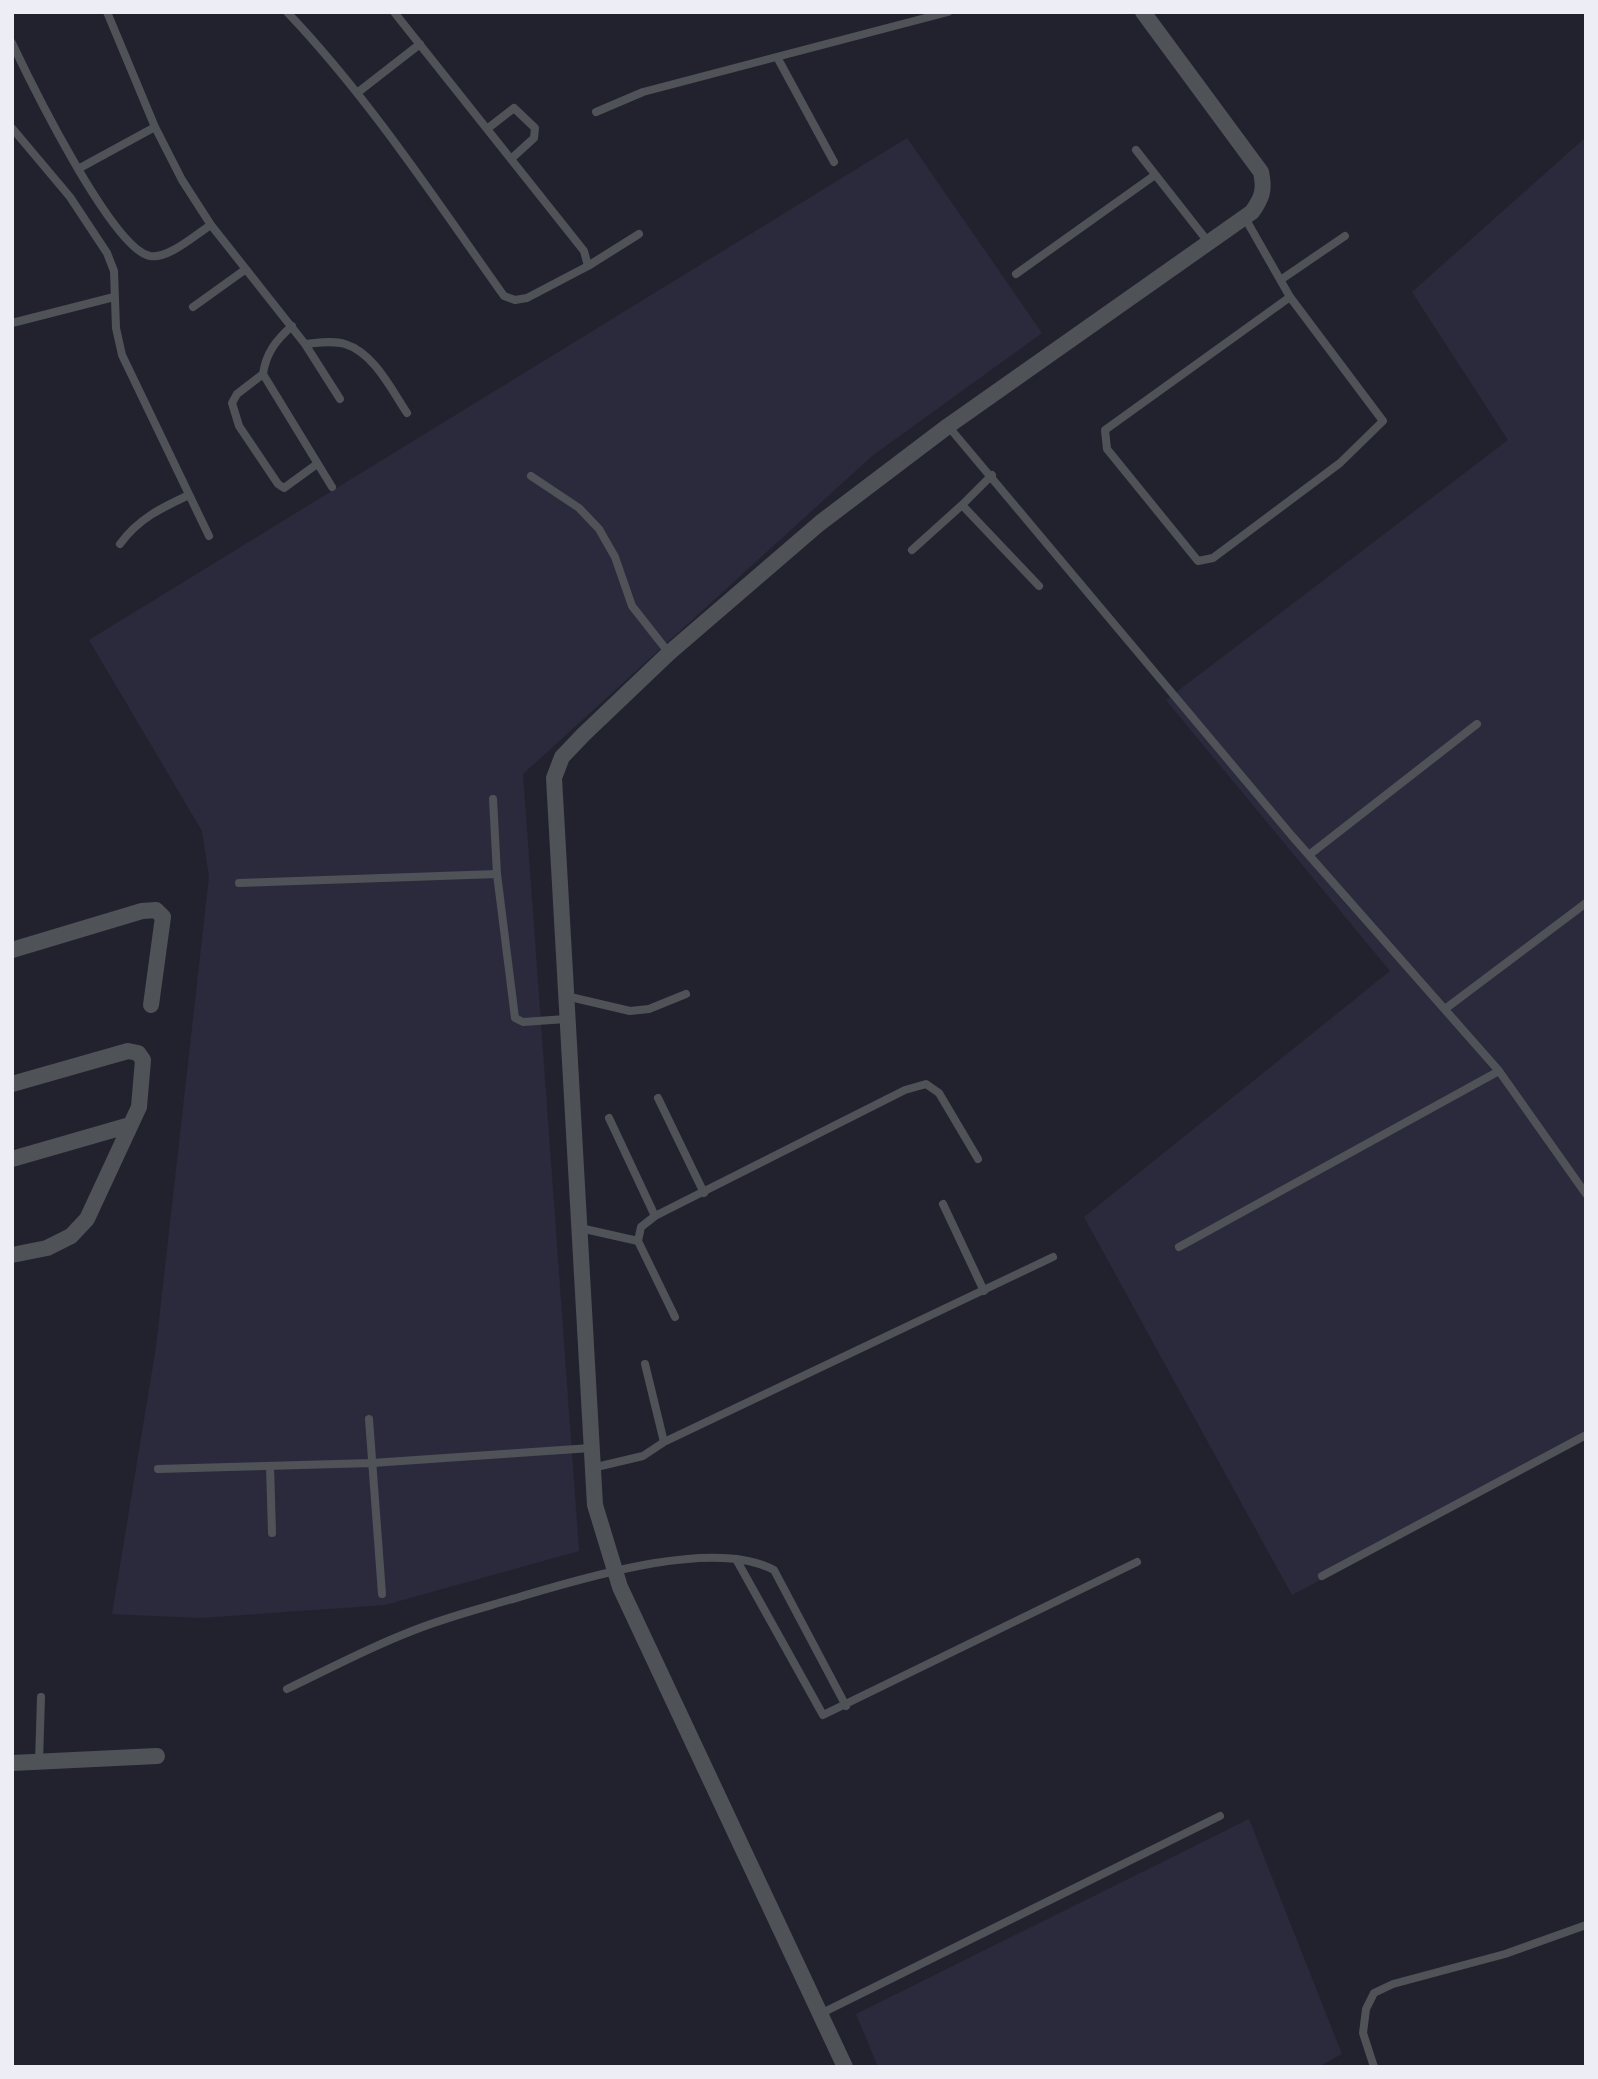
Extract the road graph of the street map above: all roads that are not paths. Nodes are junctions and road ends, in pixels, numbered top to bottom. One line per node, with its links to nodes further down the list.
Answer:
1 (107, 12): 11 (lane)
2 (287, 12): 9 (lane)
3 (394, 12): 7 (lane)
4 (948, 12): 8 (lane)
5 (1143, 12): 19 (street)
6 (12, 43): 17 (lane)
7 (420, 44): 9 (lane); 13 (lane)
8 (777, 57): 10 (lane); 16 (lane)
9 (357, 93): 24 (lane)
10 (596, 112)
11 (155, 127): 17 (lane); 20 (lane)
12 (12, 128): 28 (lane)
13 (487, 129): 15 (lane); 15 (lane)
14 (1136, 150): 18 (lane)
15 (511, 159): 24 (lane)
16 (834, 162)
17 (78, 169): 20 (lane)
18 (1155, 175): 23 (lane); 26 (lane)
19 (1245, 218): 23 (street); 27 (lane)
20 (211, 225): 25 (lane)
21 (639, 234): 24 (lane)
22 (1345, 236): 27 (lane)
23 (1209, 243): 37 (street)
24 (588, 266)
25 (246, 269): 30 (lane); 32 (lane)
26 (1016, 274)
27 (1282, 279): 29 (lane)
28 (114, 297): 31 (lane); 42 (lane)
29 (1290, 297): 29 (lane)
30 (192, 307)
31 (12, 323)
32 (292, 326): 33 (lane); 34 (lane)
33 (306, 344): 35 (lane); 36 (lane)
34 (264, 374): 38 (lane); 38 (lane)
35 (340, 399)
36 (407, 413)
37 (948, 426): 39 (lane); 48 (street)
38 (317, 464): 41 (lane)
39 (992, 475): 43 (lane); 51 (lane)
40 (531, 476): 48 (lane)
41 (332, 487)
42 (188, 495): 44 (lane); 45 (lane)
43 (962, 505): 46 (lane); 47 (lane)
44 (209, 536)
45 (120, 544)
46 (912, 550)
47 (1039, 586)
48 (669, 653): 57 (street)
49 (1477, 724): 51 (lane)
50 (493, 799): 52 (lane)
51 (1309, 855): 59 (lane)
52 (497, 874): 53 (lane); 60 (lane)
53 (239, 883)
54 (1586, 903): 59 (lane)
55 (12, 950): 58 (street)
56 (686, 994): 57 (lane)
57 (566, 996): 60 (street)
58 (151, 1005)
59 (1445, 1009): 61 (lane)
60 (566, 1019): 72 (street)
61 (1499, 1071): 69 (lane); 74 (lane)
62 (12, 1084): 65 (street)
63 (658, 1098): 68 (lane)
64 (609, 1118): 71 (lane)
65 (130, 1125): 66 (street); 75 (street)
66 (12, 1159)
67 (978, 1159): 68 (lane)
68 (704, 1193): 71 (lane)
69 (1586, 1194)
70 (943, 1204): 77 (lane)
71 (655, 1216): 73 (lane)
72 (577, 1228): 73 (lane); 83 (street)
73 (638, 1241): 78 (lane)
74 (1178, 1247)
75 (12, 1255)
76 (1052, 1257): 77 (lane)
77 (984, 1291): 82 (lane)
78 (675, 1317)
79 (645, 1364): 82 (lane)
80 (369, 1419): 84 (lane)
81 (1586, 1435): 92 (lane)
82 (664, 1441): 86 (lane)
83 (591, 1448): 84 (lane); 86 (street)
84 (372, 1462): 85 (lane); 93 (lane)
85 (270, 1466): 87 (lane); 88 (lane)
86 (592, 1468): 91 (street)
87 (158, 1469)
88 (272, 1533)
89 (736, 1559): 91 (lane); 96 (lane); 96 (lane)
90 (1137, 1562): 96 (lane)
91 (612, 1569): 94 (lane); 102 (street)
92 (1322, 1577)
93 (382, 1594)
94 (287, 1689)
95 (41, 1697): 98 (lane)
96 (846, 1706)
97 (157, 1756): 98 (street)
98 (39, 1762): 99 (street)
99 (12, 1763)
100 (1220, 1816): 102 (lane)
101 (1586, 1925): 104 (lane)
102 (820, 2014): 103 (street)
103 (838, 2064)
104 (1374, 2067)

